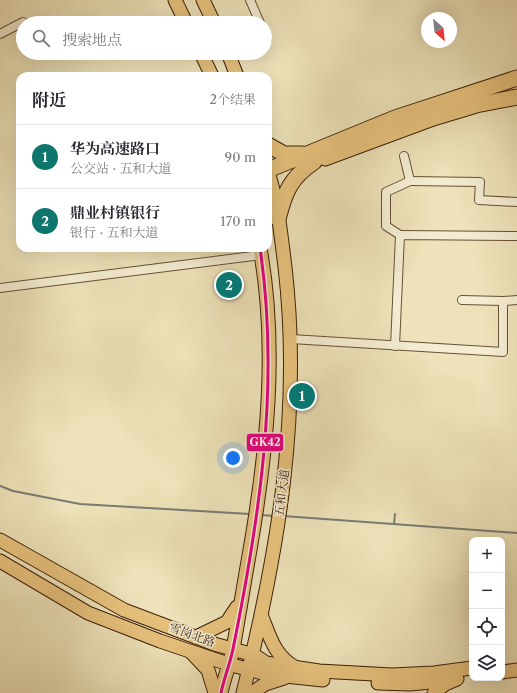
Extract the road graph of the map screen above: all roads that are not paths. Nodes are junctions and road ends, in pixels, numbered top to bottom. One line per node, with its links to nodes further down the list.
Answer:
1 (175, 0): 4 (main road)
2 (202, 0): 5 (main road)
3 (250, 0): 6 (street)
4 (183, 16)
5 (210, 16)
6 (257, 16)
7 (16, 26): 8 (street)
8 (0, 34)
9 (204, 60): 11 (main road)
10 (231, 60): 12 (main road)
11 (210, 72)
12 (236, 72)
13 (517, 78): 15 (highway)
14 (517, 97): 15 (highway)
15 (416, 117): 18 (highway)
16 (272, 147): 18 (highway)
17 (404, 156): 20 (street)
18 (313, 157): 19 (highway); 23 (highway)
19 (272, 174)
20 (410, 181): 22 (street); 24 (street)
21 (272, 190): 23 (main road, 五和大道)
22 (517, 202)
23 (278, 219): 31 (main road, 五和大道)
24 (400, 235): 25 (street); 32 (street)
25 (517, 236)
26 (260, 252): 27 (street); 35 (main road, 五和大道)
27 (0, 288)
28 (462, 300): 30 (street)
29 (517, 300): 30 (street)
30 (503, 301): 32 (street)
31 (291, 339): 32 (street); 36 (main road, 五和大道)
32 (395, 346)
33 (0, 540): 37 (main road, 雪岗北路)
34 (0, 561): 39 (main road, 雪岗北路)
35 (241, 602): 37 (main road); 38 (main road, 五和大道)
36 (262, 616): 40 (main road, 五和大道); 47 (main road)
37 (196, 637): 38 (main road, 雪岗北路)
38 (233, 649): 40 (main road, 雪岗北路); 42 (main road, 五和大道)
39 (190, 652): 42 (main road, 雪岗北路); 52 (main road)
40 (254, 655): 45 (main road, 五和大道); 47 (main road, 雪岗北路)
41 (517, 662): 43 (main road)
42 (228, 664): 45 (main road, 雪岗北路); 53 (main road, 五和大道)
43 (505, 664)
44 (469, 668): 47 (main road, 雪岗北路)
45 (250, 670): 47 (main road, 雪岗北路); 54 (main road, 五和大道)
46 (517, 670): 48 (main road)
47 (292, 672): 51 (main road, 雪岗北路); 55 (main road)
48 (505, 672)
49 (469, 676): 50 (main road, 雪岗北路)
50 (457, 678): 51 (main road, 雪岗北路); 57 (main road)
51 (373, 683): 56 (main road)
52 (215, 693)
53 (221, 693)
54 (243, 693)
55 (252, 693)
56 (392, 693)
57 (434, 693)

